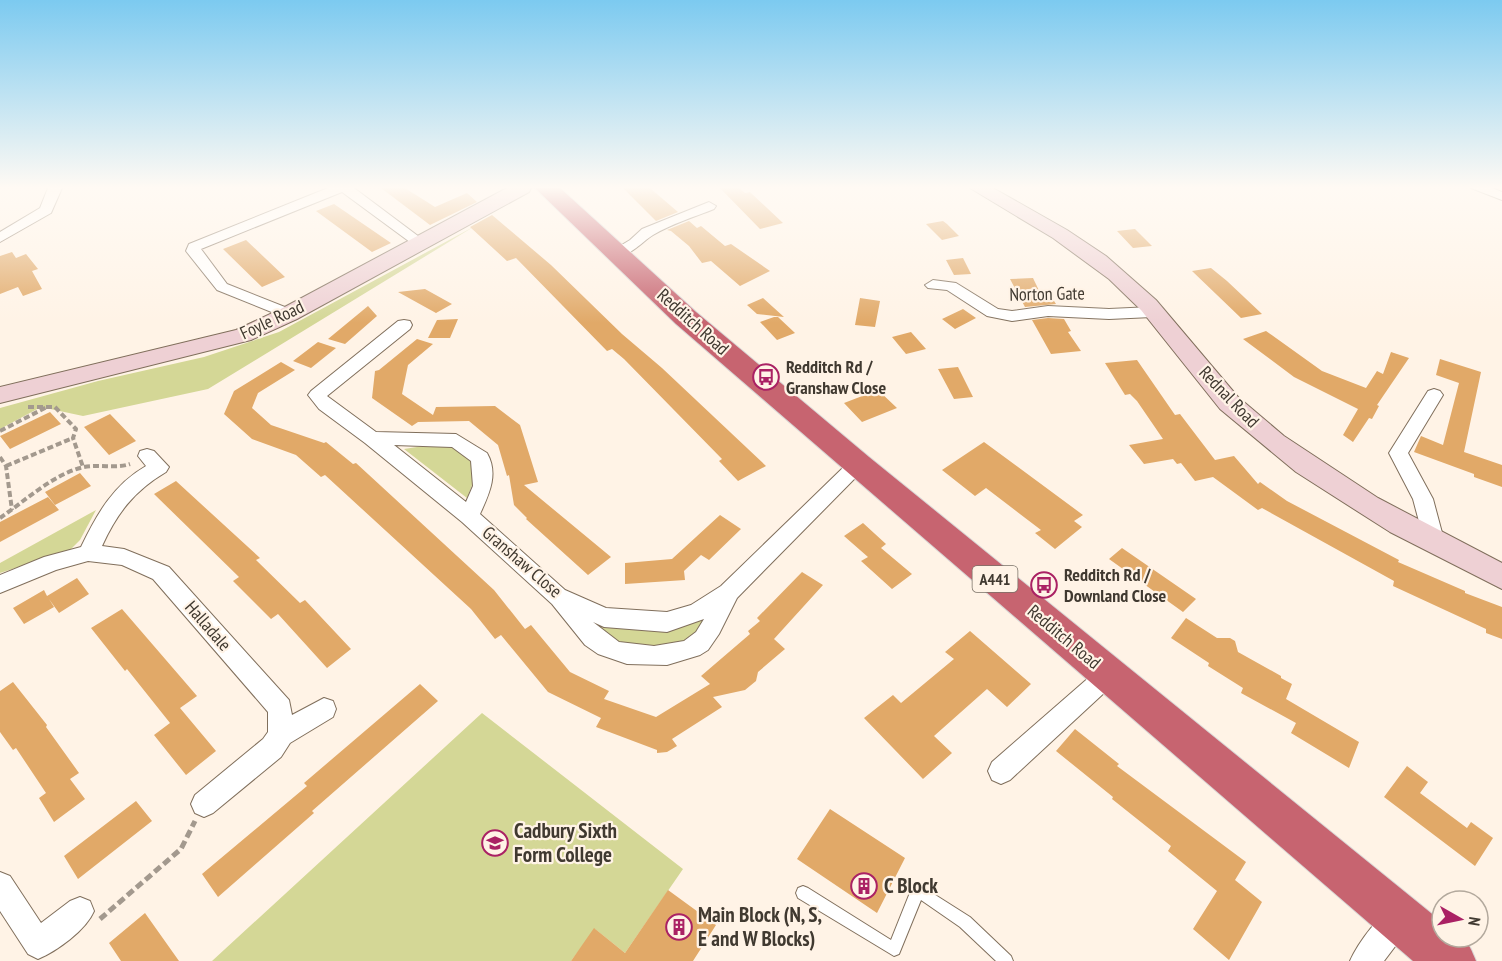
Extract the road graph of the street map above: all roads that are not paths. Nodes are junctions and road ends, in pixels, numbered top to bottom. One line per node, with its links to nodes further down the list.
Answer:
1 (230, 233): 13 (street)
2 (405, 233): 7 (street)
3 (438, 233): 7 (street, Foyle Road)
4 (595, 233): 8 (highway, Redditch Road / A441)
5 (646, 233): 8 (street)
6 (1057, 233): 12 (street, Rednal Road)
7 (419, 243): 13 (street, Foyle Road)
8 (616, 252): 19 (highway, Redditch Road / A441)
9 (973, 280): 11 (street, Norton Gate)
10 (933, 285): 11 (street, Norton Gate)
11 (951, 286): 12 (street, Norton Gate)
12 (1152, 312): 21 (street, Rednal Road)
13 (289, 314): 15 (street, Foyle Road)
14 (404, 325): 17 (street, Granshaw Close)
15 (0, 395)
16 (1434, 395): 21 (street)
17 (372, 438): 20 (street, Granshaw Close); 20 (street)
18 (147, 456): 22 (street)
19 (858, 465): 25 (street, Granshaw Close); 27 (highway, Redditch Road / A441)
20 (469, 516): 26 (street, Granshaw Close)
21 (1435, 544): 23 (street, Rednal Road)
22 (88, 553): 24 (street, Halladale); 29 (street, Halladale)
23 (1502, 577)
24 (0, 584)
25 (729, 592): 26 (street, Granshaw Close); 26 (street)
26 (557, 596)
27 (1109, 674): 30 (street); 35 (highway, Redditch Road / A441)
28 (324, 709): 29 (street)
29 (281, 735): 31 (street)
30 (1001, 771)
31 (204, 804)
32 (0, 886): 34 (street)
33 (803, 893): 36 (lane)
34 (80, 911)
35 (1399, 918): 37 (street); 38 (highway, Redditch Road / A441)
36 (1006, 961)
37 (1365, 961)
38 (1451, 961)

